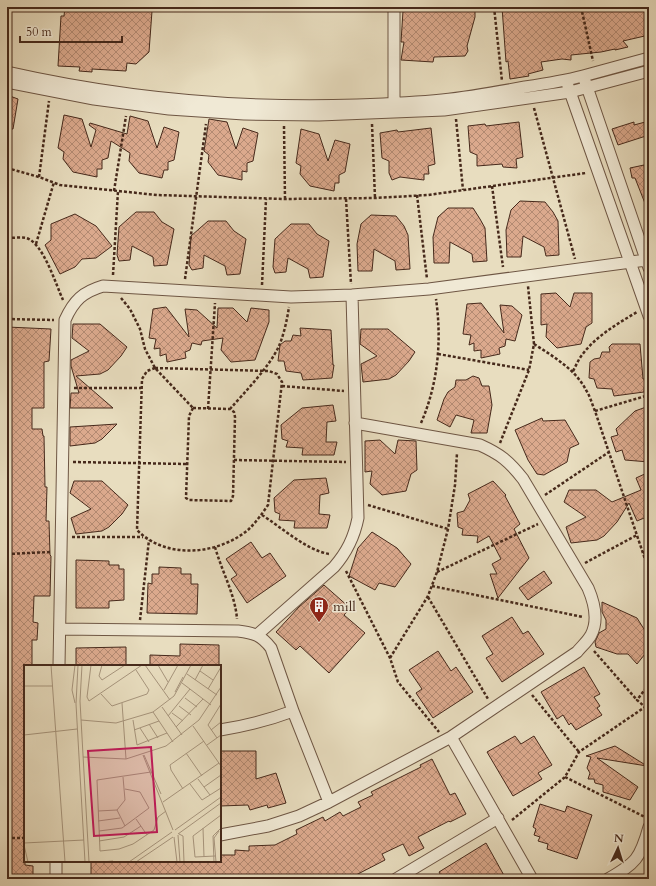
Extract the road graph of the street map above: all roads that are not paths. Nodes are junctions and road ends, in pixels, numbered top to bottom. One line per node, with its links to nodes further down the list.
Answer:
1 (394, 7): 10 (street)
2 (649, 58): 5 (street)
3 (649, 71): 8 (street)
4 (7, 72): 10 (street)
5 (584, 76): 6 (street); 8 (street)
6 (566, 80): 9 (street); 10 (street)
7 (7, 82): 9 (street)
8 (587, 88): 9 (street); 12 (street)
9 (570, 92): 11 (street)
10 (394, 104)
11 (630, 262): 12 (street); 13 (street); 14 (street)
12 (648, 264)
13 (352, 295): 15 (street); 16 (street)
14 (647, 311)
15 (356, 423): 17 (street); 21 (street)
16 (60, 629): 17 (street); 18 (street)
17 (257, 634): 19 (street)
18 (59, 665)
19 (294, 711): 20 (street); 22 (street)
20 (221, 730)
21 (449, 738): 22 (street); 23 (street)
22 (329, 802): 25 (street)
23 (500, 823): 28 (street); 29 (street)
24 (649, 828): 30 (street)
25 (221, 835)
26 (56, 862): 27 (street)
27 (56, 879)
28 (396, 879)
29 (532, 879)
30 (608, 879)

